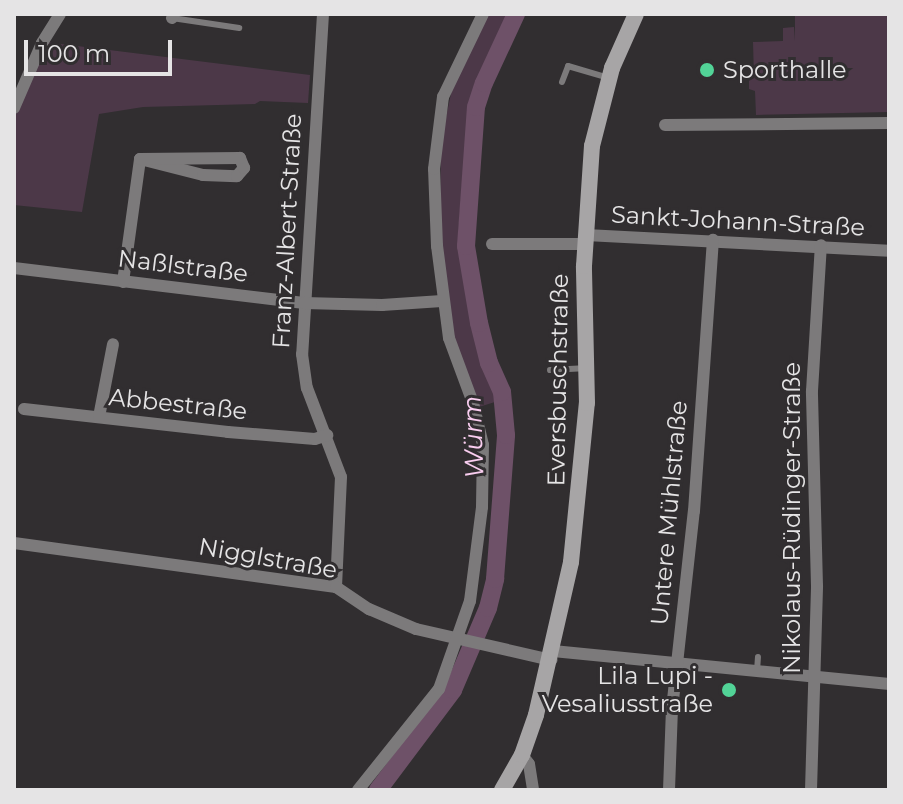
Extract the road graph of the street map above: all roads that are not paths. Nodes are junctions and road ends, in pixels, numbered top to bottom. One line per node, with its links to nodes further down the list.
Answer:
1 (60, 14): 9 (street)
2 (323, 14): 21 (street, Franz-Albert-Straße)
3 (483, 14): 20 (street)
4 (636, 14): 7 (main road, Eversbuschstraße)
5 (173, 16): 6 (lane)
6 (239, 28)
7 (609, 78): 8 (lane); 13 (main road, Eversbuschstraße)
8 (562, 82)
9 (14, 108)
10 (889, 123): 11 (street)
11 (665, 125)
12 (140, 159): 12 (street); 19 (street)
13 (585, 240): 14 (street, Sankt-Johann-Straße); 15 (street, Sankt-Johann-Straße); 23 (main road, Eversbuschstraße)
14 (713, 240): 16 (street, Sankt-Johann-Straße); 33 (street, Untere Mühlstraße)
15 (492, 244)
16 (821, 245): 17 (street, Sankt-Johann-Straße); 35 (street, Nikolaus-Rüdinger-Straße)
17 (889, 251)
18 (14, 268): 19 (street, Naßlstraße)
19 (123, 282): 21 (street, Naßlstraße)
20 (442, 301): 21 (street, Naßlstraße); 30 (street)
21 (304, 303): 27 (street, Franz-Albert-Straße)
22 (113, 344): 26 (street)
23 (587, 368): 24 (lane); 31 (main road, Eversbuschstraße)
24 (550, 370)
25 (24, 409): 26 (street, Abbestraße)
26 (99, 417): 27 (street, Abbestraße)
27 (327, 435): 29 (street, Franz-Albert-Straße)
28 (14, 543): 29 (street, Nigglstraße)
29 (336, 587): 30 (street, Nigglstraße)
30 (461, 641): 31 (street, Nigglstraße); 38 (street)
31 (552, 656): 33 (street, Nigglstraße); 37 (main road, Eversbuschstraße)
32 (758, 657): 34 (lane)
33 (678, 664): 34 (street, Nigglstraße); 41 (street, Untere Mühlstraße)
34 (757, 671): 35 (street, Nigglstraße)
35 (813, 677): 36 (street, Nigglstraße); 42 (street, Nikolaus-Rüdinger-Straße)
36 (889, 684)
37 (522, 755): 39 (main road, Eversbuschstraße); 40 (street)
38 (358, 790)
39 (502, 790)
40 (533, 790)
41 (669, 790)
42 (811, 790)

